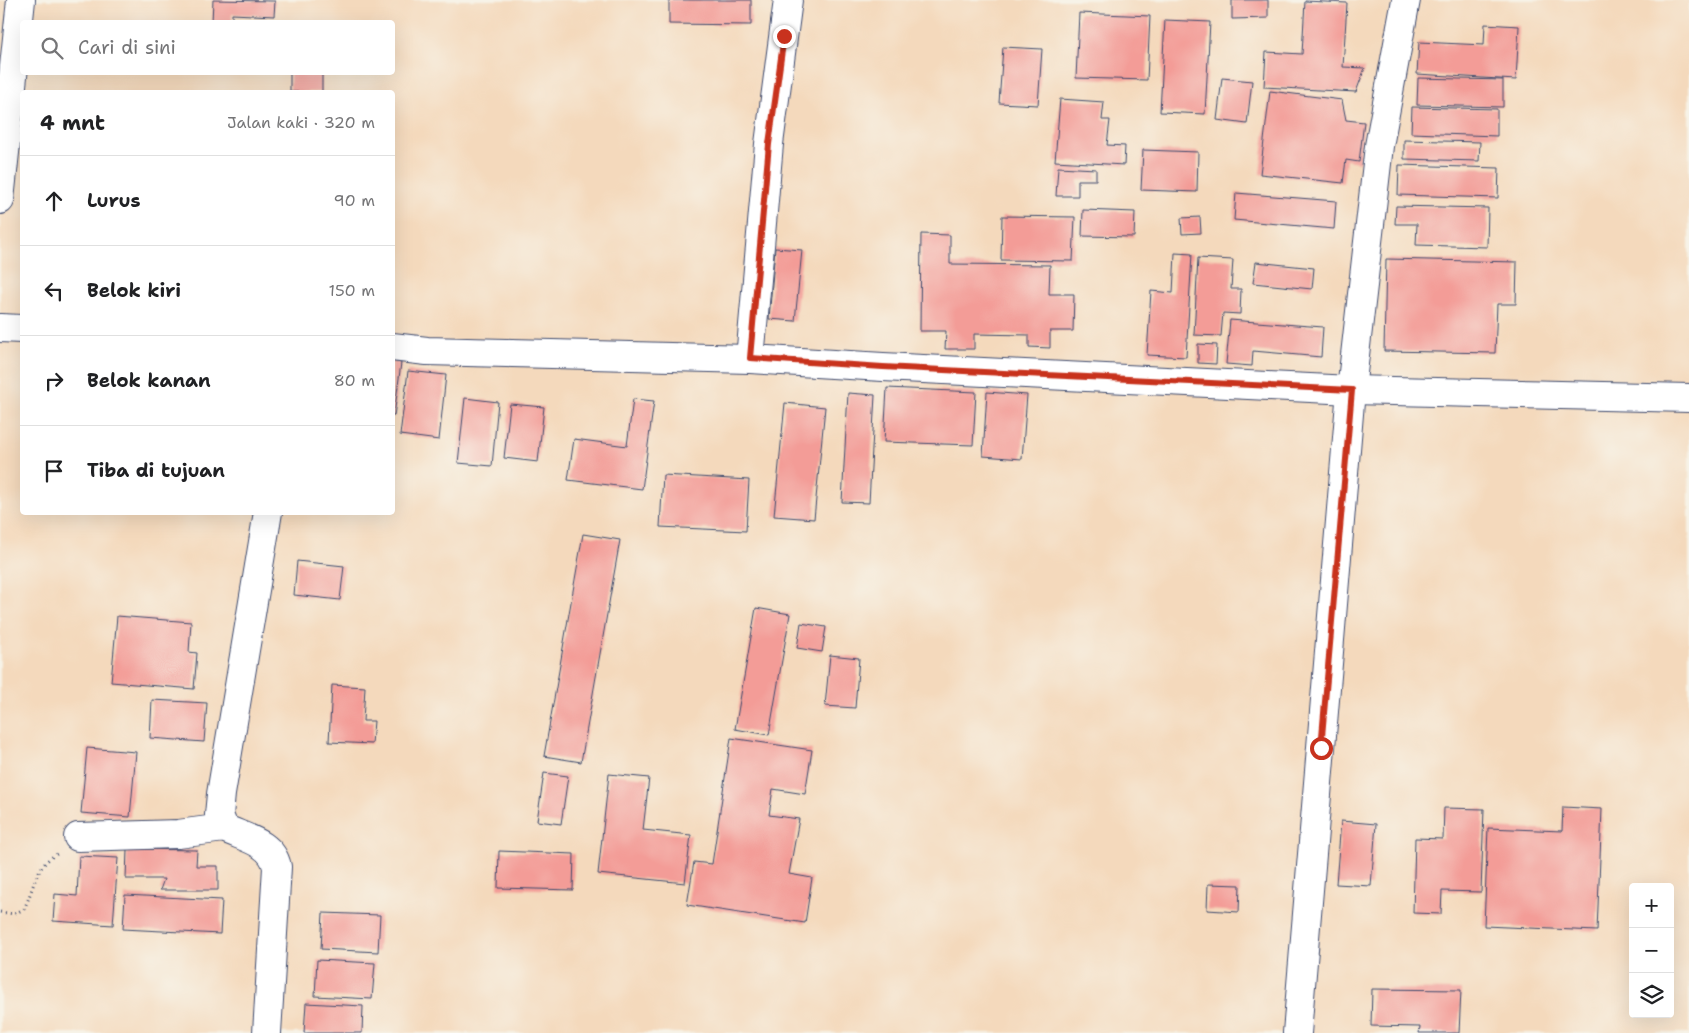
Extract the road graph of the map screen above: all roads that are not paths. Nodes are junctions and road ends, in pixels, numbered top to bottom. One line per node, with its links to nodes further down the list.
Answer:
1 (22, 0): 4 (street)
2 (788, 0): 8 (street)
3 (1406, 0): 9 (street)
4 (0, 200)
5 (0, 328): 6 (street)
6 (20, 329)
7 (395, 347): 8 (street)
8 (750, 358): 9 (street)
9 (1352, 390): 10 (street); 15 (street)
10 (1689, 398)
11 (268, 515): 12 (street)
12 (224, 828): 13 (street); 14 (street)
13 (78, 837)
14 (266, 1033)
15 (1297, 1033)

